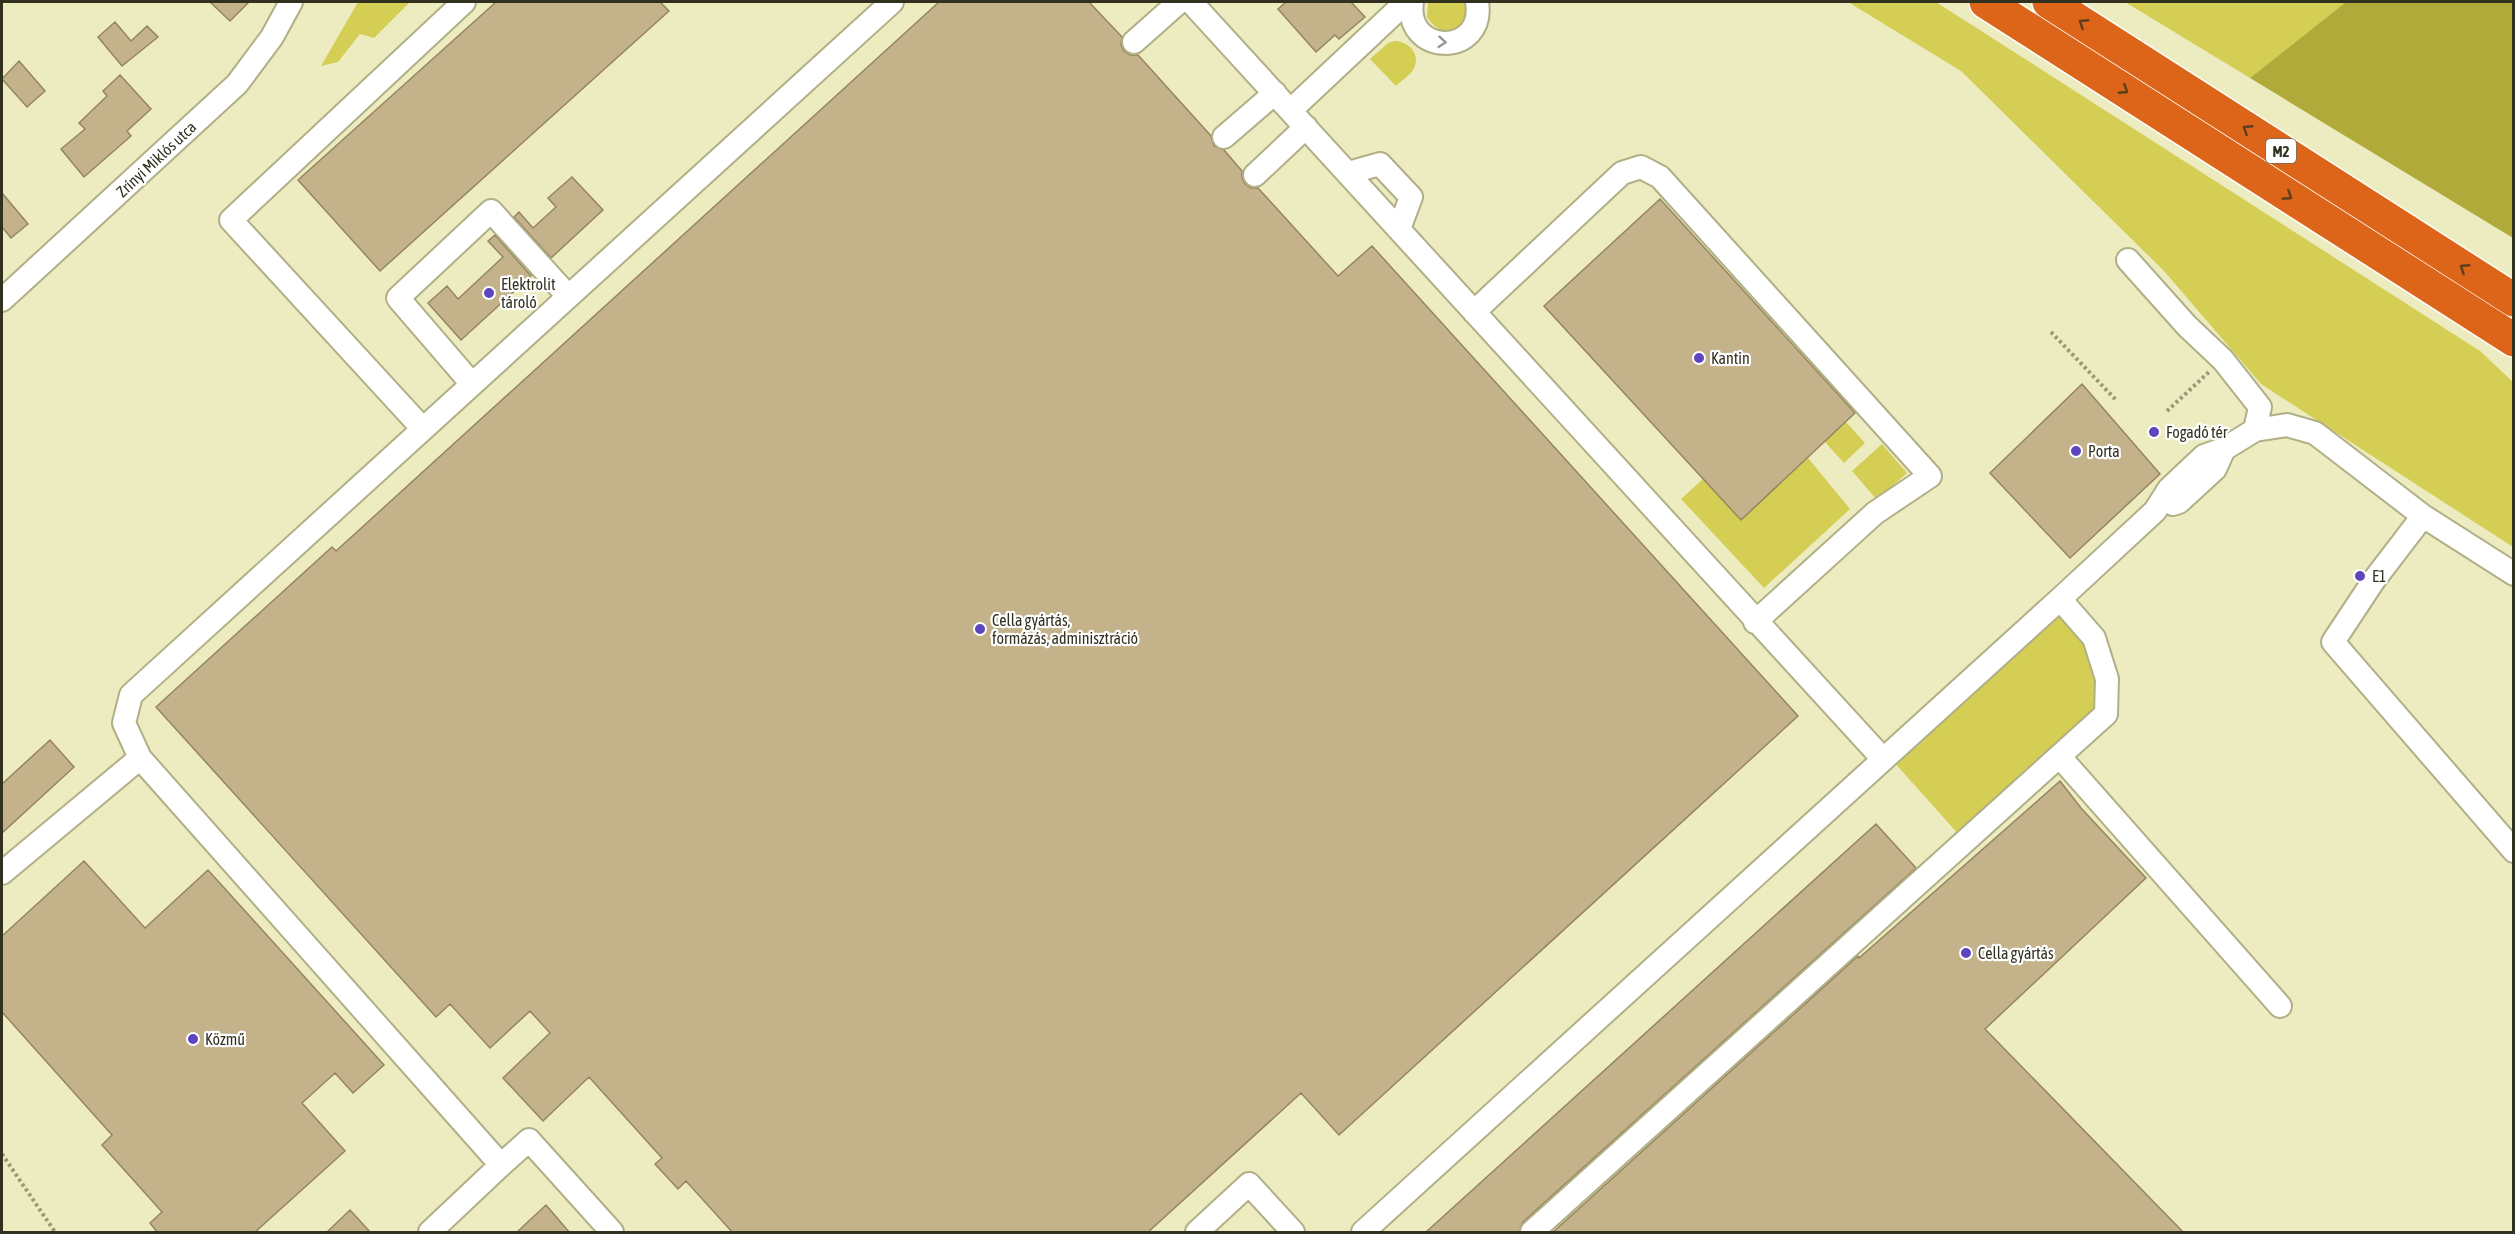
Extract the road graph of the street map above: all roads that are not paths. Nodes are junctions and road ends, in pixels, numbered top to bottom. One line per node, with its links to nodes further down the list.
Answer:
1 (291, 2): 19 (street, Zrínyi Miklós utca)
2 (464, 2): 24 (street)
3 (892, 2): 18 (street)
4 (1179, 2): 11 (street)
5 (1191, 2): 12 (street)
6 (1406, 2): 13 (street)
7 (1412, 2): 8 (street, one-way to 8)
8 (1477, 2)
9 (1986, 2): 22 (highway, M2, one-way to 22)
10 (2049, 2): 20 (highway, M2, one-way to 10)
11 (1134, 42)
12 (1275, 93): 13 (street); 15 (street)
13 (1291, 110): 14 (street)
14 (1306, 127): 16 (street); 21 (street)
15 (1224, 137)
16 (1255, 175)
17 (2128, 260): 25 (street)
18 (568, 296): 23 (street); 23 (street)
19 (2, 300)
20 (2514, 300)
21 (1474, 312): 29 (street); 29 (street)
22 (2514, 340)
23 (472, 384): 24 (street)
24 (423, 429): 31 (street)
25 (2255, 430): 26 (street); 28 (street)
26 (2423, 516): 27 (street); 33 (street)
27 (2514, 574)
28 (2060, 599): 30 (street); 32 (street)
29 (1755, 622): 32 (street)
30 (2060, 757): 35 (street); 42 (street)
31 (140, 758): 34 (street); 36 (street)
32 (1882, 758): 41 (street)
33 (2514, 851)
34 (2, 873)
35 (2280, 1006)
36 (501, 1165): 37 (street); 38 (street)
37 (430, 1233)
38 (612, 1233)
39 (1197, 1233): 40 (street)
40 (1293, 1233)
41 (1363, 1233)
42 (1532, 1233)

